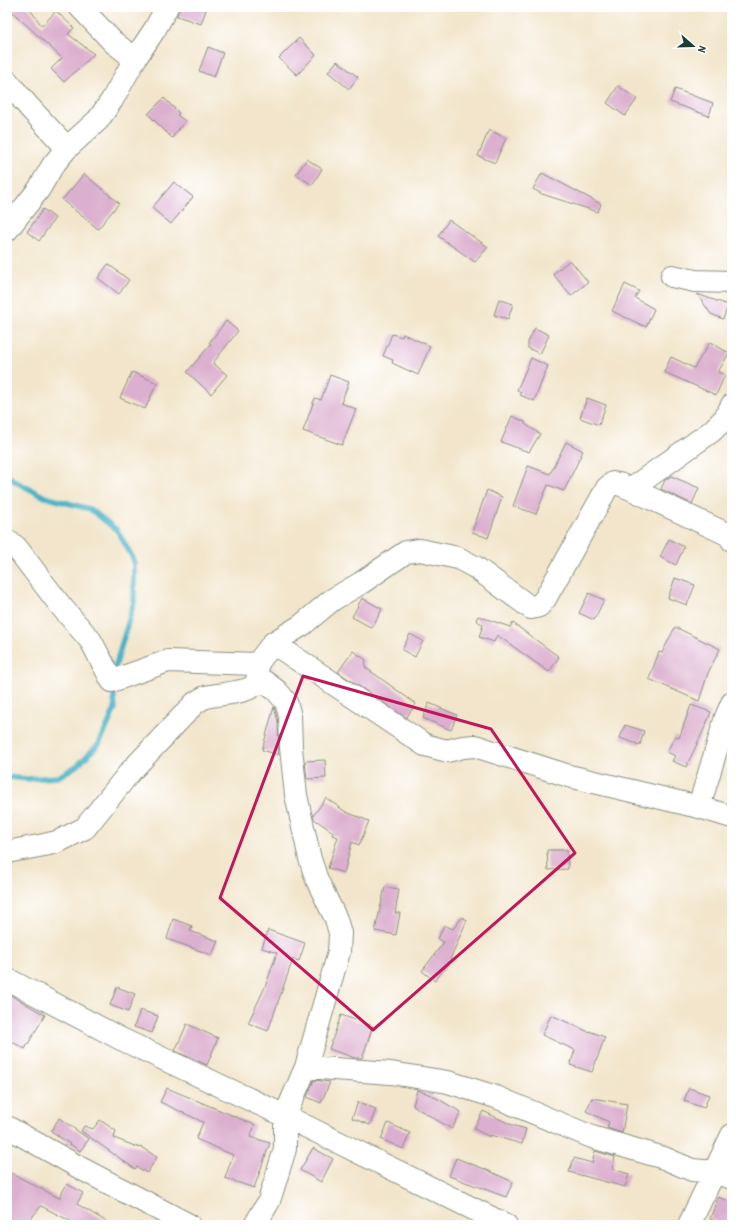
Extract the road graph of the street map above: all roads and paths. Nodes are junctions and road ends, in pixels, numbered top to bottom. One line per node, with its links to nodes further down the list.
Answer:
1 (80, 7): 3 (street)
2 (167, 7): 3 (street)
3 (135, 59): 5 (street)
4 (7, 81): 5 (street)
5 (67, 148): 6 (street)
6 (7, 230)
7 (672, 276): 8 (street)
8 (732, 282)
9 (732, 405): 10 (street)
10 (631, 489): 11 (street); 13 (street)
11 (732, 540)
12 (7, 541): 14 (street)
13 (273, 643): 14 (street); 16 (street)
14 (258, 671): 18 (street); 20 (street)
15 (732, 703): 16 (street)
16 (699, 807): 17 (street)
17 (732, 817)
18 (7, 852)
19 (7, 979): 21 (street)
20 (306, 1067): 21 (street); 24 (street)
21 (285, 1116): 26 (street); 27 (street)
22 (7, 1127): 25 (street)
23 (732, 1135): 24 (street)
24 (723, 1175): 28 (street)
25 (189, 1225)
26 (255, 1225)
27 (506, 1225)
28 (689, 1225)

